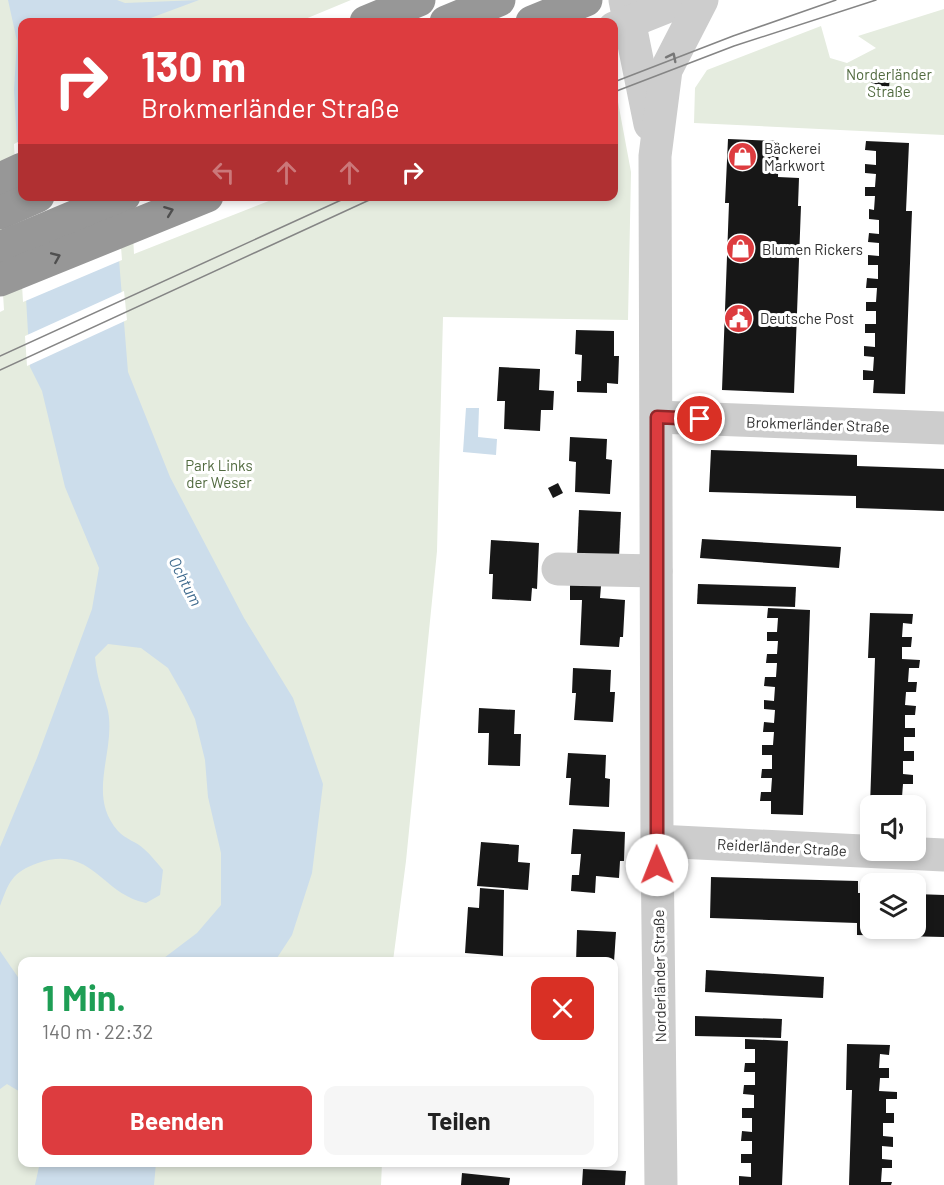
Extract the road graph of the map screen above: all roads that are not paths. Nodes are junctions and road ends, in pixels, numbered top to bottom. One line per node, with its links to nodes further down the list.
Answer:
1 (419, 0): 7 (highway)
2 (499, 0): 8 (highway)
3 (586, 0): 9 (highway)
4 (684, 0): 6 (street)
5 (702, 0): 11 (street, Norderländer Straße, one-way to 5)
6 (623, 16): 10 (street, Norderländer Straße)
7 (376, 18)
8 (456, 18)
9 (542, 18)
10 (627, 69): 11 (street, Norderländer Straße)
11 (655, 156): 19 (street, Norderländer Straße)
12 (18, 171): 13 (highway)
13 (0, 178)
14 (27, 201): 17 (highway)
15 (181, 201): 16 (highway, one-way to 15)
16 (128, 211): 18 (highway, one-way to 16)
17 (0, 213)
18 (1, 264)
19 (657, 417): 20 (street, Brokmerländer Straße); 22 (street, Norderländer Straße)
20 (944, 428)
21 (558, 569): 22 (street)
22 (656, 571): 23 (street, Norderländer Straße)
23 (657, 841): 24 (street, Reiderländer Straße); 25 (street, Norderländer Straße)
24 (944, 855)
25 (661, 1185)

